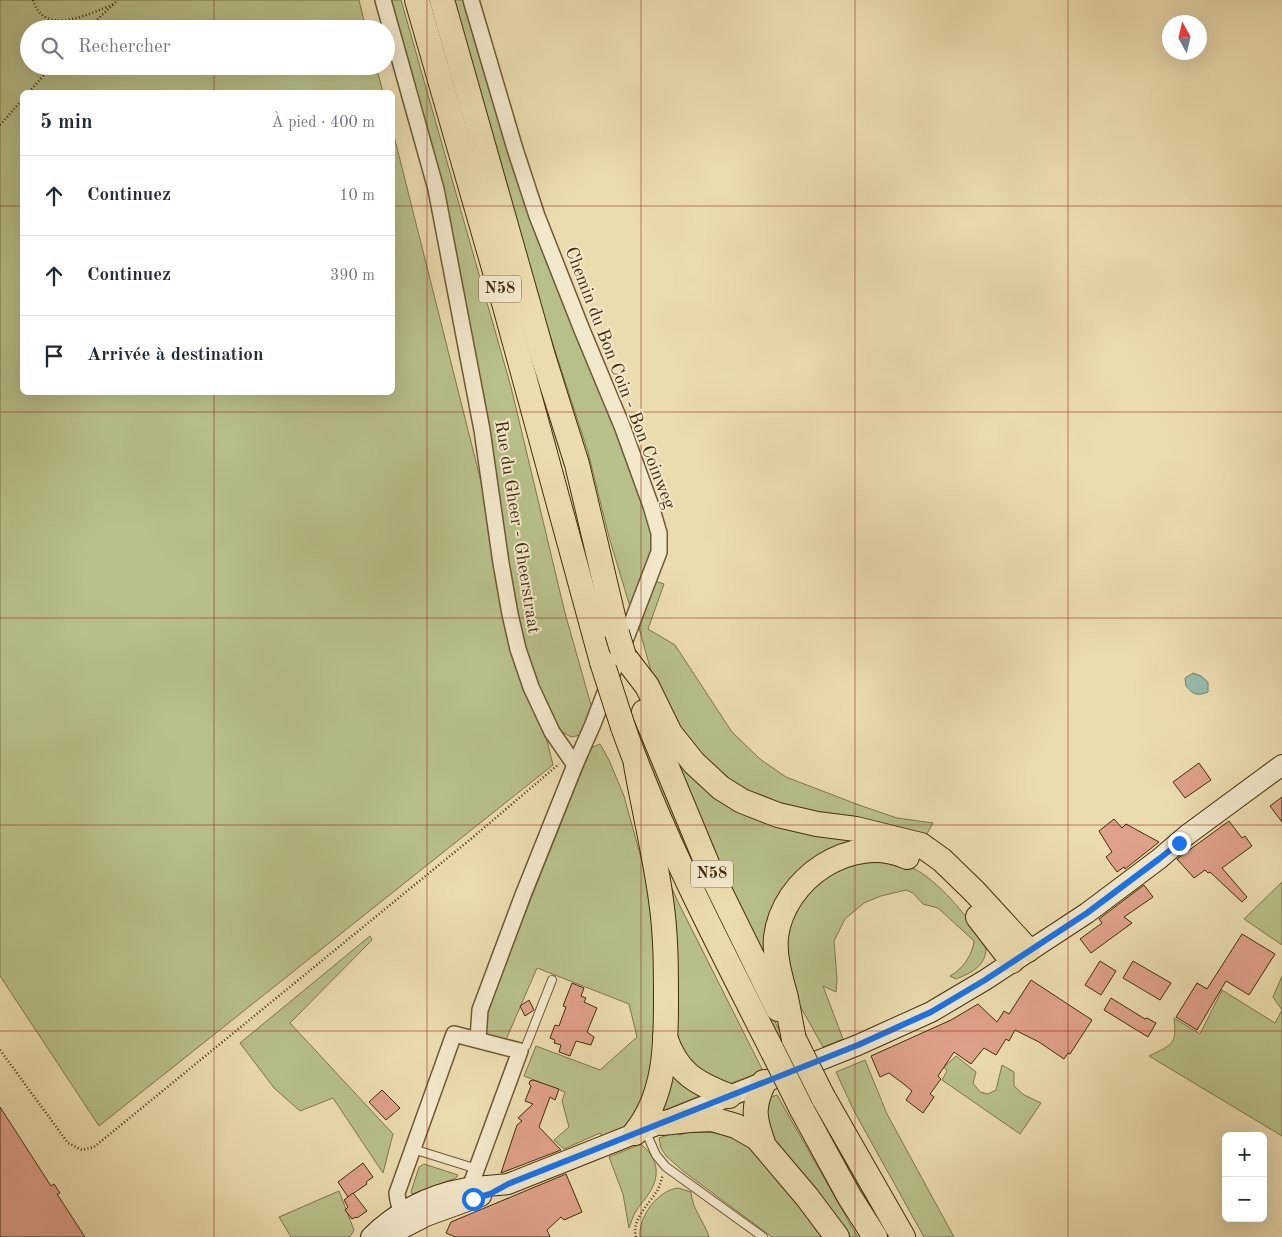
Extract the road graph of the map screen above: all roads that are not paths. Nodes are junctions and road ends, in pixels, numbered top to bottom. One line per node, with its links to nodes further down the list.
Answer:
1 (383, 0): 5 (street, Rue du Gheer - Gheerstraat)
2 (417, 0): 7 (highway, N58)
3 (442, 0): 7 (highway, N58, bridge)
4 (471, 0): 9 (street, Chemin du Bon Coin - Bon Coinweg)
5 (389, 20)
6 (395, 43): 9 (street, Rue du Gheer - Gheerstraat)
7 (613, 659): 8 (highway, N58); 10 (highway, N58, bridge)
8 (644, 695): 12 (highway); 16 (highway, N58)
9 (572, 760): 15 (street)
10 (636, 765): 14 (highway); 30 (highway, N58, bridge)
11 (1282, 765): 12 (main road)
12 (1020, 956): 16 (highway); 18 (main road)
13 (552, 980): 17 (lane)
14 (665, 1037): 19 (highway); 20 (highway)
15 (478, 1039): 17 (street); 22 (street)
16 (794, 1040): 31 (highway, N58, bridge)
17 (520, 1051): 23 (street)
18 (764, 1082): 19 (main road); 21 (highway)
19 (729, 1096): 20 (main road)
20 (648, 1129): 21 (highway); 24 (main road); 28 (lane)
21 (763, 1144): 29 (highway)
22 (413, 1149): 23 (lane); 25 (street)
23 (474, 1178): 24 (main road); 25 (main road)
24 (503, 1187): 25 (main road)
25 (408, 1216): 26 (main road); 27 (main road)
26 (371, 1237)
27 (386, 1237)
28 (762, 1237)
29 (837, 1237)
30 (875, 1237)
31 (903, 1237)

